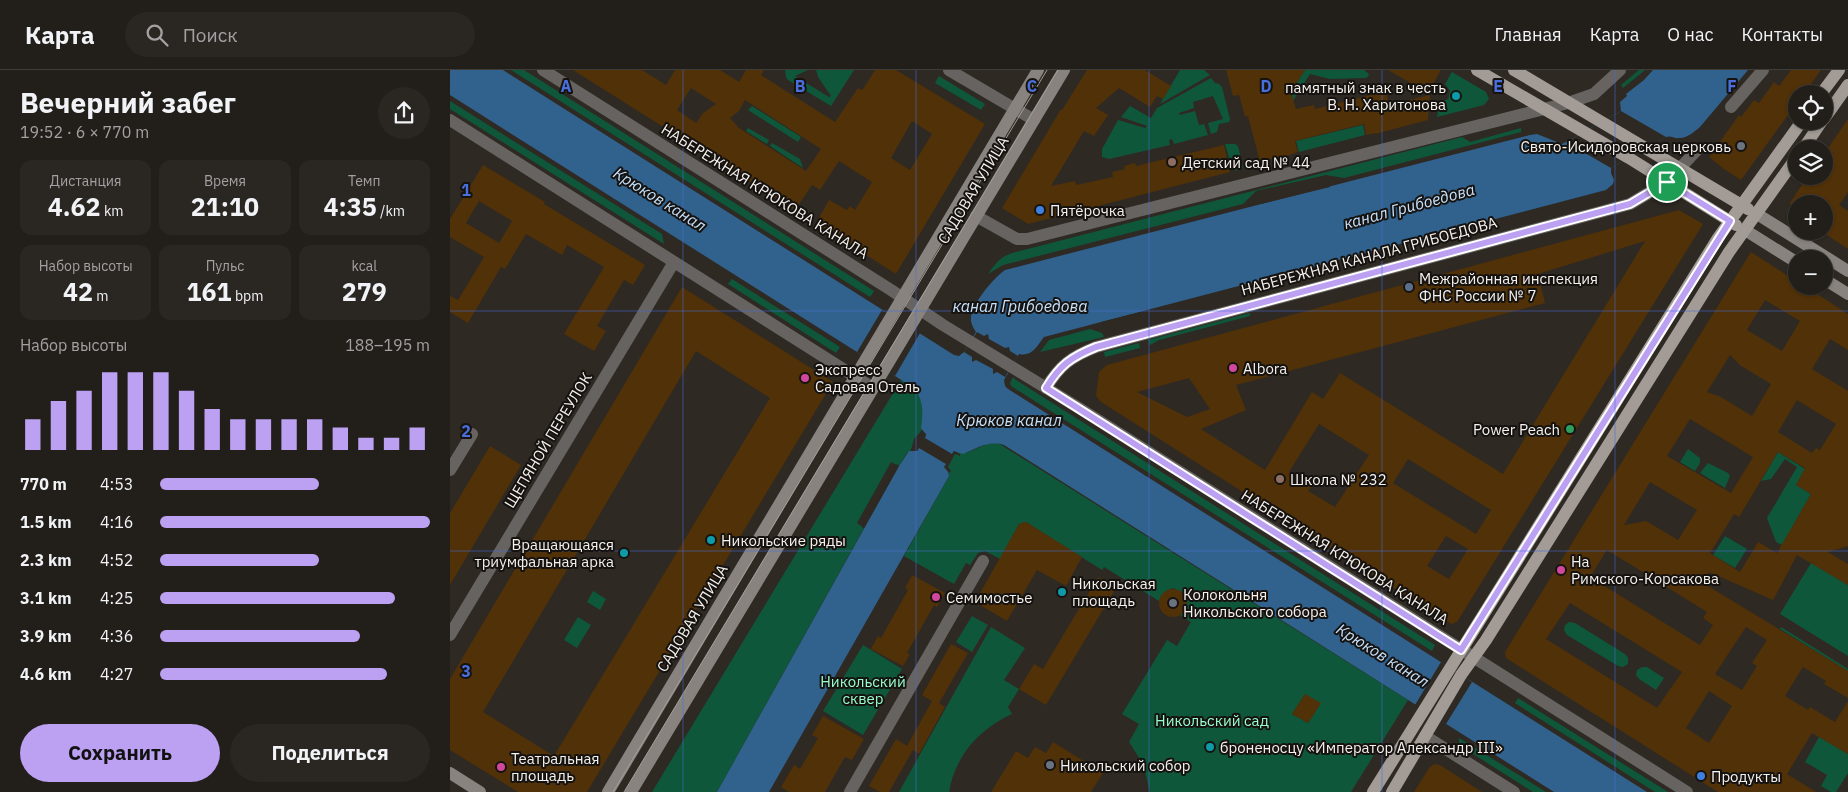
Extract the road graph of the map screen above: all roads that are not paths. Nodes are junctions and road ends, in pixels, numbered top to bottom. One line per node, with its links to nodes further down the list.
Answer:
1 (543, 70): 34 (street, НАБЕРЕЖНАЯ КРЮКОВА КАНАЛА)
2 (949, 70): 15 (street)
3 (1038, 70): 15 (street, САДОВАЯ УЛИЦА)
4 (1064, 70): 18 (street, САДОВАЯ УЛИЦА)
5 (1477, 70): 16 (main road)
6 (1514, 70): 12 (main road)
7 (1620, 70): 12 (street)
8 (1763, 70): 14 (street)
9 (1839, 70): 10 (main road)
10 (1828, 85)
11 (1848, 85): 13 (main road)
12 (1568, 102): 16 (street); 21 (main road)
13 (1833, 106)
14 (1731, 107)
15 (1015, 109): 18 (street); 34 (street, САДОВАЯ УЛИЦА)
16 (1542, 109): 23 (main road); 26 (street)
17 (450, 120): 30 (street)
18 (1034, 120): 26 (street, САДОВАЯ УЛИЦА)
19 (1796, 130): 24 (main road)
20 (1698, 149): 21 (street, НАБЕРЕЖНАЯ КАНАЛА ГРИБОЕДОВА)
21 (1680, 168): 23 (street, НАБЕРЕЖНАЯ КАНАЛА ГРИБОЕДОВА); 24 (main road)
22 (1788, 169): 25 (main road)
23 (1667, 182): 27 (main road); 38 (street, НАБЕРЕЖНАЯ КАНАЛА ГРИБОЕДОВА)
24 (1742, 205): 25 (main road); 27 (main road)
25 (1757, 214): 28 (main road); 31 (street)
26 (976, 216): 35 (street, САДОВАЯ УЛИЦА)
27 (1730, 221): 28 (main road); 43 (main road)
28 (1745, 230): 29 (street); 44 (main road)
29 (1788, 257)
30 (674, 262): 36 (street); 42 (street, ЩЕПЯНОЙ ПЕРЕУЛОК)
31 (1848, 271)
32 (1833, 285): 33 (street)
33 (1848, 294)
34 (902, 297): 35 (street, НАБЕРЕЖНАЯ КРЮКОВА КАНАЛА); 36 (street, САДОВАЯ УЛИЦА)
35 (920, 310): 37 (street, САДОВАЯ УЛИЦА); 38 (street, НАБЕРЕЖНАЯ КРЮКОВА КАНАЛА)
36 (854, 376): 37 (street); 48 (street, САДОВАЯ УЛИЦА)
37 (873, 388): 49 (street)
38 (1046, 388): 43 (street, НАБЕРЕЖНАЯ КРЮКОВА КАНАЛА)
39 (472, 434): 40 (street)
40 (450, 470)
41 (983, 561): 50 (street)
42 (450, 636)
43 (1461, 650): 44 (street, НАБЕРЕЖНАЯ КРЮКОВА КАНАЛА); 51 (main road)
44 (1474, 657): 45 (main road); 54 (street, НАБЕРЕЖНАЯ КРЮКОВА КАНАЛА)
45 (1425, 736): 52 (main road); 53 (street)
46 (450, 773): 47 (street)
47 (480, 792)
48 (608, 792)
49 (631, 792)
50 (850, 792)
51 (1373, 792)
52 (1392, 792)
53 (1514, 792)
54 (1687, 792)

